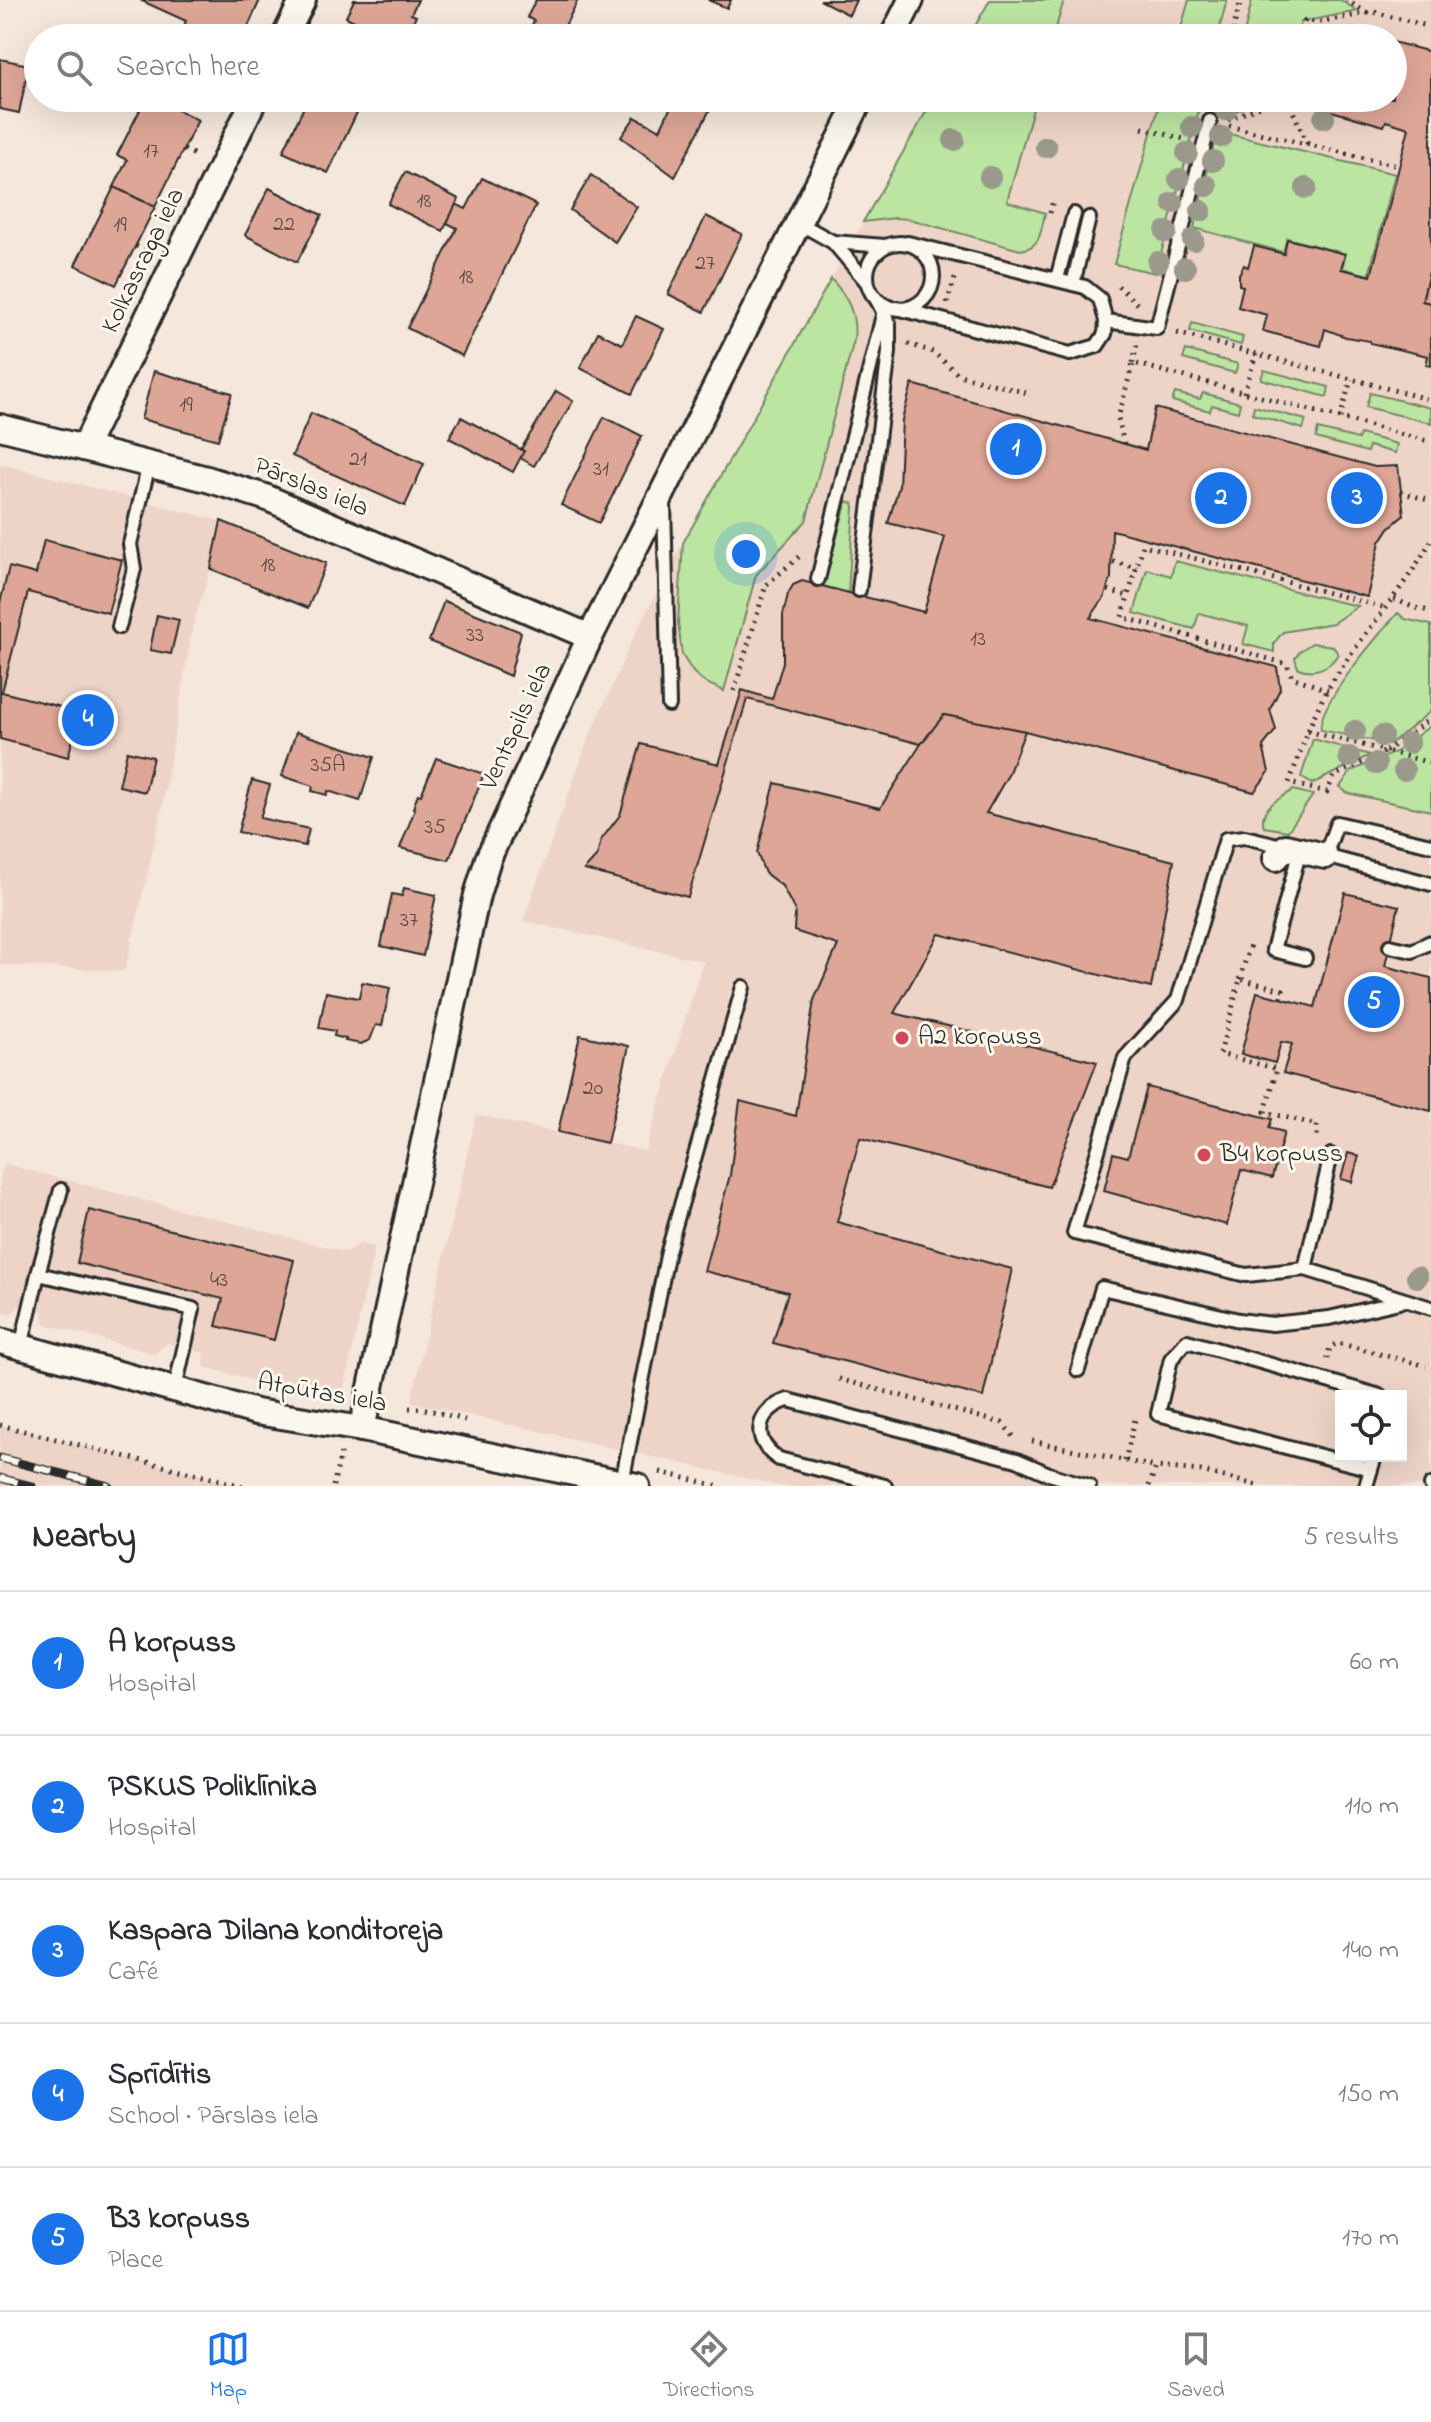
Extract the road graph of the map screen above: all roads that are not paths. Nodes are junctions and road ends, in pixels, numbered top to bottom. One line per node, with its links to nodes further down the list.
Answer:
1 (303, 0): 3 (street)
2 (911, 0): 4 (street)
3 (291, 24)
4 (899, 24)
5 (248, 112): 22 (street, Kolkasraga iela)
6 (854, 112): 10 (street, Ventspils iela)
7 (1210, 121): 20 (lane)
8 (1074, 214): 14 (lane)
9 (1089, 218): 16 (lane)
10 (799, 223): 11 (lane); 24 (street, Ventspils iela)
11 (833, 242): 13 (lane); 15 (lane)
12 (908, 243): 13 (lane); 14 (lane); 18 (lane)
13 (885, 246): 15 (lane)
14 (1057, 279): 16 (lane)
15 (867, 282): 17 (lane)
16 (1073, 284): 20 (lane)
17 (877, 300): 18 (lane); 19 (lane)
18 (897, 308): 20 (lane)
19 (883, 315): 25 (lane); 26 (lane)
20 (1106, 321)
21 (0, 427): 22 (street, Pārslas iela)
22 (84, 448): 23 (street, Pārslas iela)
23 (149, 464): 27 (lane); 28 (street, Pārslas iela)
24 (664, 491): 28 (street, Ventspils iela); 29 (lane)
25 (818, 579)
26 (859, 590)
27 (119, 627)
28 (590, 637): 48 (street, Ventspils iela)
29 (669, 705)
30 (1431, 845): 32 (lane)
31 (1287, 852): 32 (street); 36 (lane); 40 (lane)
32 (1325, 856): 33 (lane)
33 (1431, 884)
34 (1431, 942): 35 (lane)
35 (1390, 946)
36 (1305, 958)
37 (743, 987): 52 (lane)
38 (1331, 1155): 40 (lane)
39 (61, 1190): 41 (lane)
40 (1305, 1269): 42 (lane)
41 (38, 1274): 44 (lane); 46 (lane)
42 (1402, 1301): 43 (lane); 45 (lane)
43 (1431, 1308)
44 (11, 1344): 46 (street, Atpūtas iela)
45 (1078, 1370)
46 (175, 1389): 48 (street, Atpūtas iela)
47 (1360, 1390): 49 (lane)
48 (362, 1429): 52 (street, Atpūtas iela)
49 (1335, 1454)
50 (1373, 1462): 55 (lane)
51 (1047, 1480): 53 (lane); 54 (lane)
52 (630, 1484)
53 (885, 1486)
54 (1089, 1486)
55 (1366, 1486)

